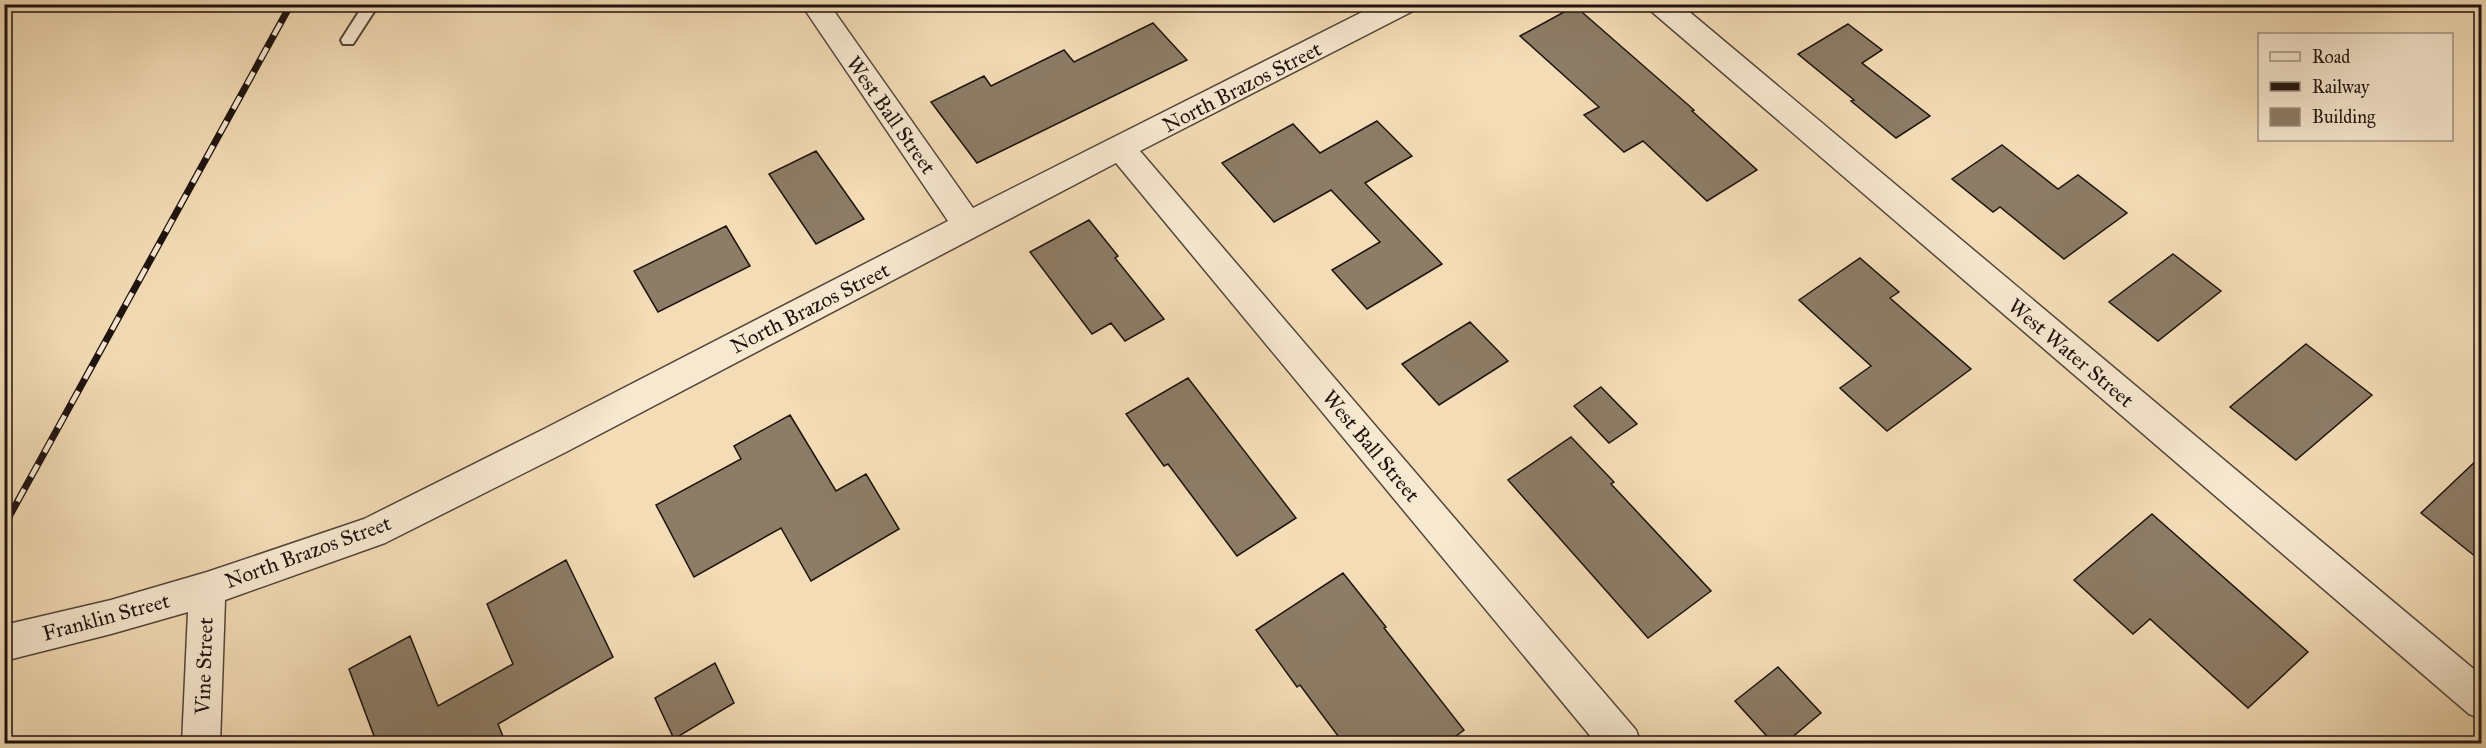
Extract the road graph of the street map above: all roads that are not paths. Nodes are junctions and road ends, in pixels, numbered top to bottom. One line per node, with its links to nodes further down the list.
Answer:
1 (372, 4): 5 (lane)
2 (814, 4): 7 (street, West Ball Street)
3 (1403, 4): 6 (street, North Brazos Street)
4 (1661, 4): 10 (street, West Water Street)
5 (348, 40)
6 (1121, 149): 7 (street, North Brazos Street); 12 (street, West Ball Street)
7 (968, 225): 8 (street, North Brazos Street)
8 (207, 589): 9 (street, Franklin Street); 11 (street, Vine Street)
9 (4, 643)
10 (2481, 701)
11 (201, 744)
12 (1622, 744)

